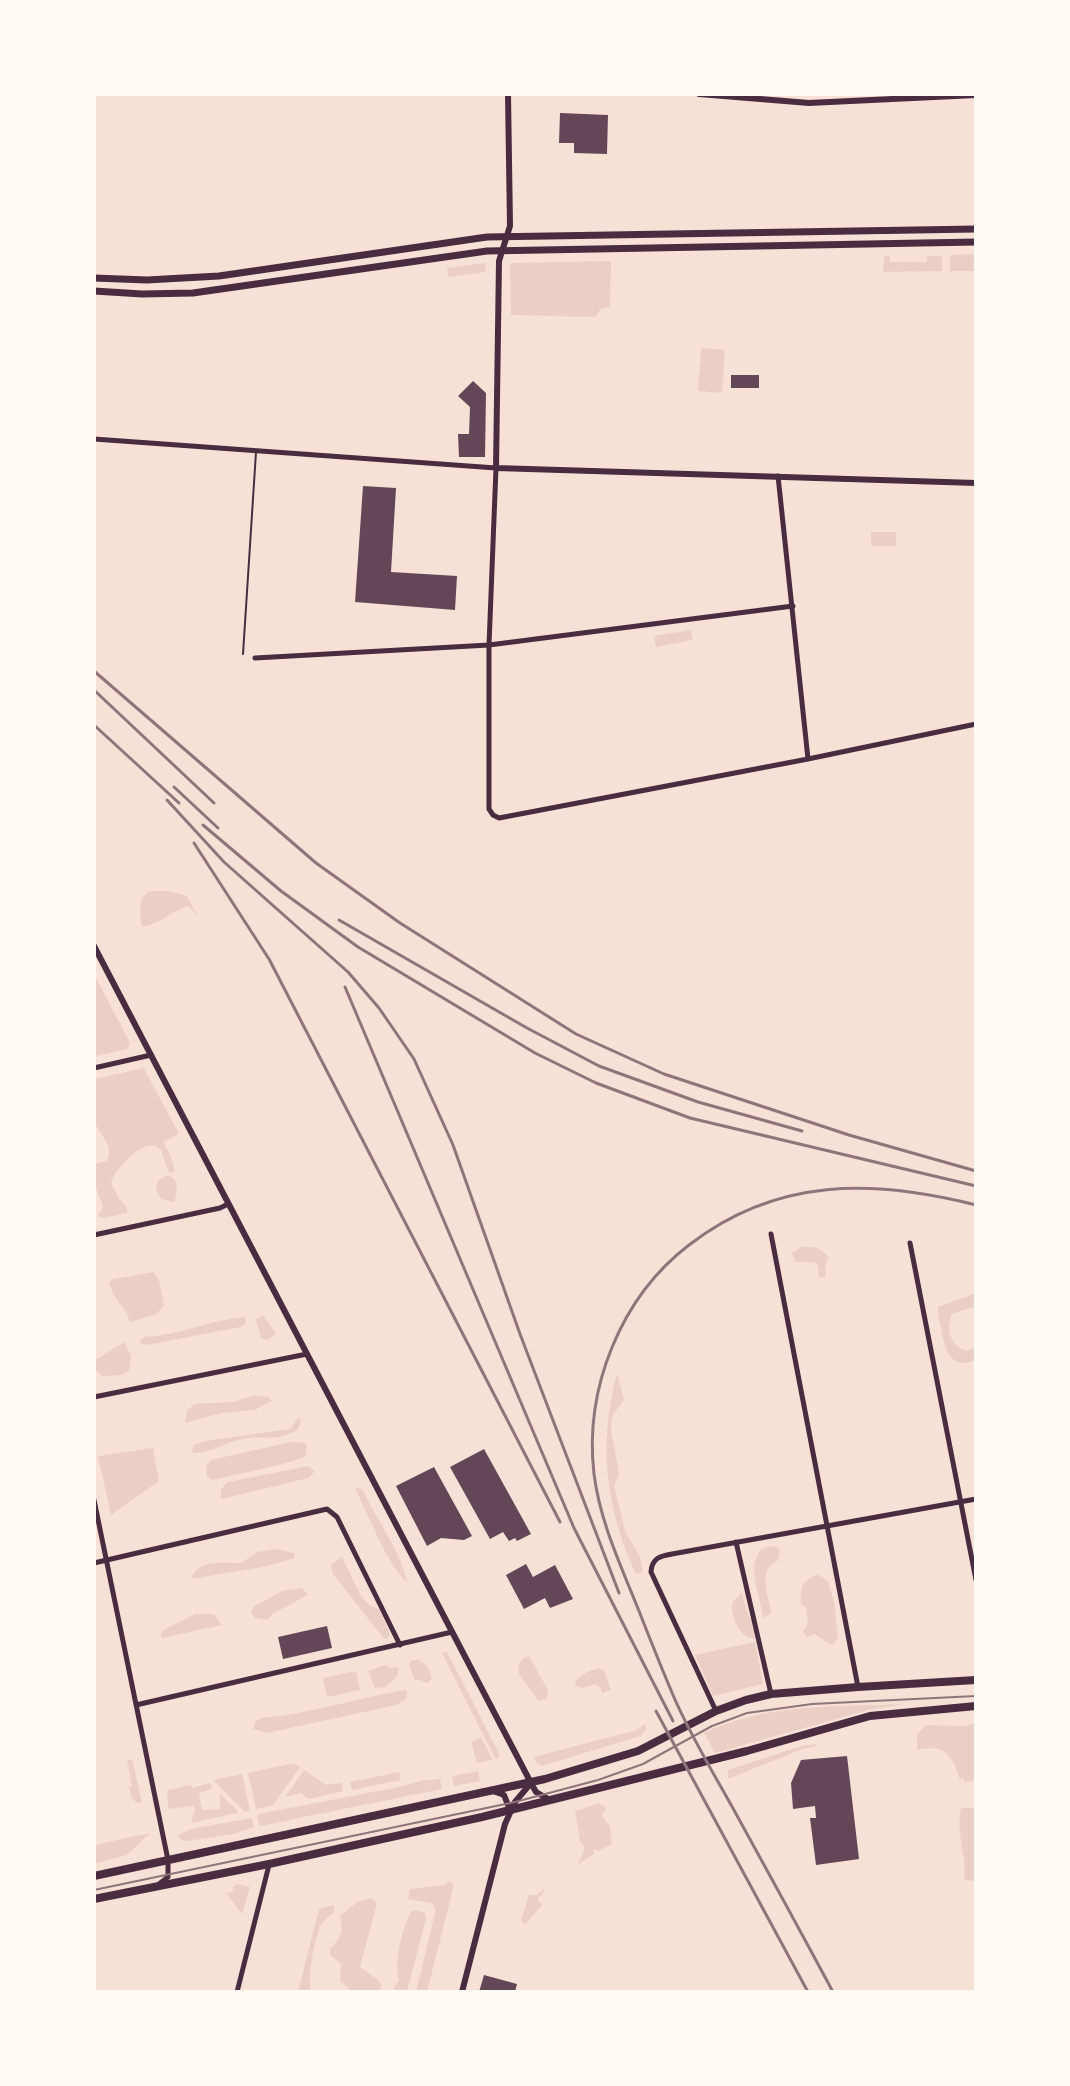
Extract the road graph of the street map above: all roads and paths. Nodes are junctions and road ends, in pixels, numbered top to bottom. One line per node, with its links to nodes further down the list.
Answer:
1 (508, 94): 8 (street)
2 (699, 94): 6 (street)
3 (808, 94): 6 (street)
4 (976, 95): 5 (street)
5 (895, 97): 6 (street)
6 (809, 103)
7 (976, 229): 8 (main road)
8 (508, 237): 10 (street); 11 (main road)
9 (976, 242): 10 (main road)
10 (502, 251): 12 (main road); 15 (street)
11 (94, 278)
12 (94, 291)
13 (94, 439): 14 (street)
14 (257, 451): 15 (street); 20 (lane)
15 (496, 468): 16 (street); 19 (street)
16 (778, 476): 17 (street); 18 (street)
17 (976, 483)
18 (793, 606): 19 (street); 23 (street)
19 (489, 645): 21 (street); 23 (street)
20 (243, 654)
21 (255, 658)
22 (976, 724): 23 (street)
23 (808, 759)
24 (94, 946): 25 (street)
25 (151, 1055): 26 (street); 27 (street)
26 (94, 1068)
27 (228, 1204): 29 (street); 31 (street)
28 (771, 1234): 36 (street)
29 (94, 1235)
30 (910, 1243): 35 (street)
31 (307, 1354): 32 (street); 41 (street)
32 (94, 1397)
33 (976, 1499): 35 (street)
34 (94, 1500): 38 (street)
35 (961, 1502): 36 (street); 40 (street)
36 (829, 1526): 37 (street); 44 (street)
37 (736, 1542): 45 (street); 48 (street)
38 (106, 1560): 39 (street); 42 (street); 46 (street)
39 (94, 1563)
40 (976, 1580)
41 (452, 1632): 42 (street); 49 (street)
42 (400, 1645): 46 (street)
43 (976, 1680): 44 (main road)
44 (858, 1687): 45 (main road)
45 (771, 1694): 48 (main road)
46 (136, 1705): 53 (street)
47 (976, 1706): 51 (main road)
48 (716, 1711): 49 (main road)
49 (531, 1783): 50 (main road); 51 (street); 52 (street)
50 (493, 1791): 52 (street); 53 (main road)
51 (550, 1800): 52 (main road)
52 (510, 1810): 54 (main road); 59 (street)
53 (168, 1860): 55 (main road); 56 (street)
54 (269, 1864): 56 (main road); 58 (street)
55 (94, 1876)
56 (155, 1887): 57 (main road)
57 (94, 1899)
58 (237, 1992)
59 (462, 1992)

